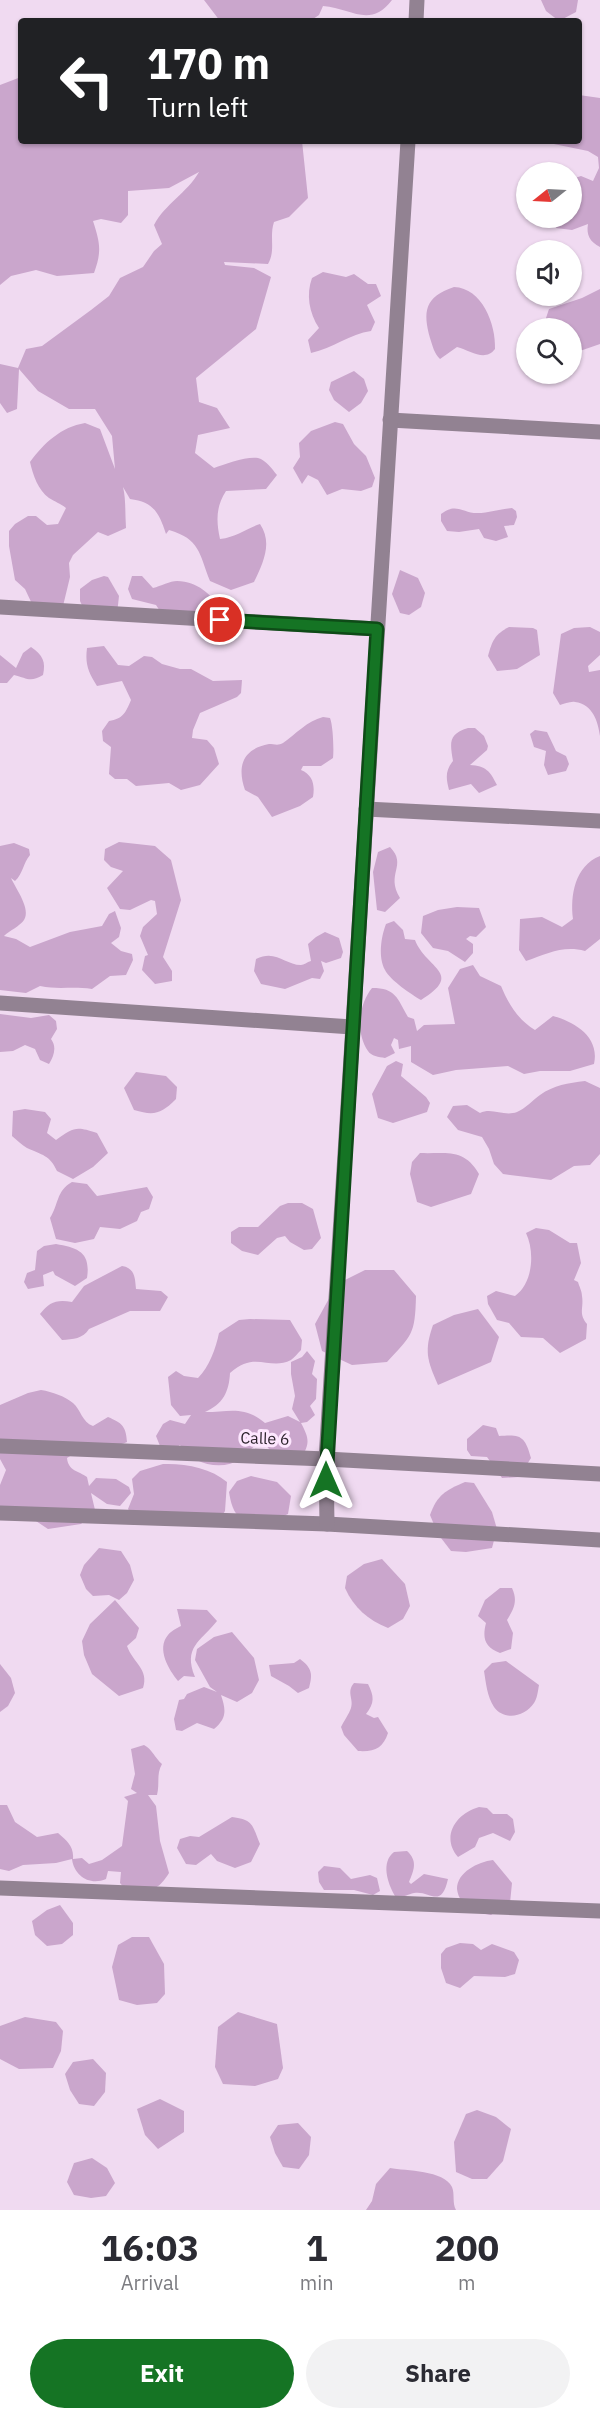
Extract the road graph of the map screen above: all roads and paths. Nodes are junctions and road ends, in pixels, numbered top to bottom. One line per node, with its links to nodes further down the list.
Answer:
1 (417, 0): 2 (street)
2 (416, 18)
3 (408, 144): 4 (street)
4 (390, 420): 5 (street); 7 (street)
5 (600, 432)
6 (0, 607): 7 (street)
7 (377, 629): 8 (street)
8 (366, 809): 9 (street); 11 (street)
9 (600, 821)
10 (0, 1003): 11 (street)
11 (352, 1026): 13 (street)
12 (0, 1446): 13 (street, Calle 6)
13 (326, 1459): 14 (street, Calle 6); 16 (street)
14 (600, 1474)
15 (0, 1513): 16 (street)
16 (327, 1524): 17 (street)
17 (600, 1540)
18 (0, 1888): 19 (street)
19 (600, 1911)

